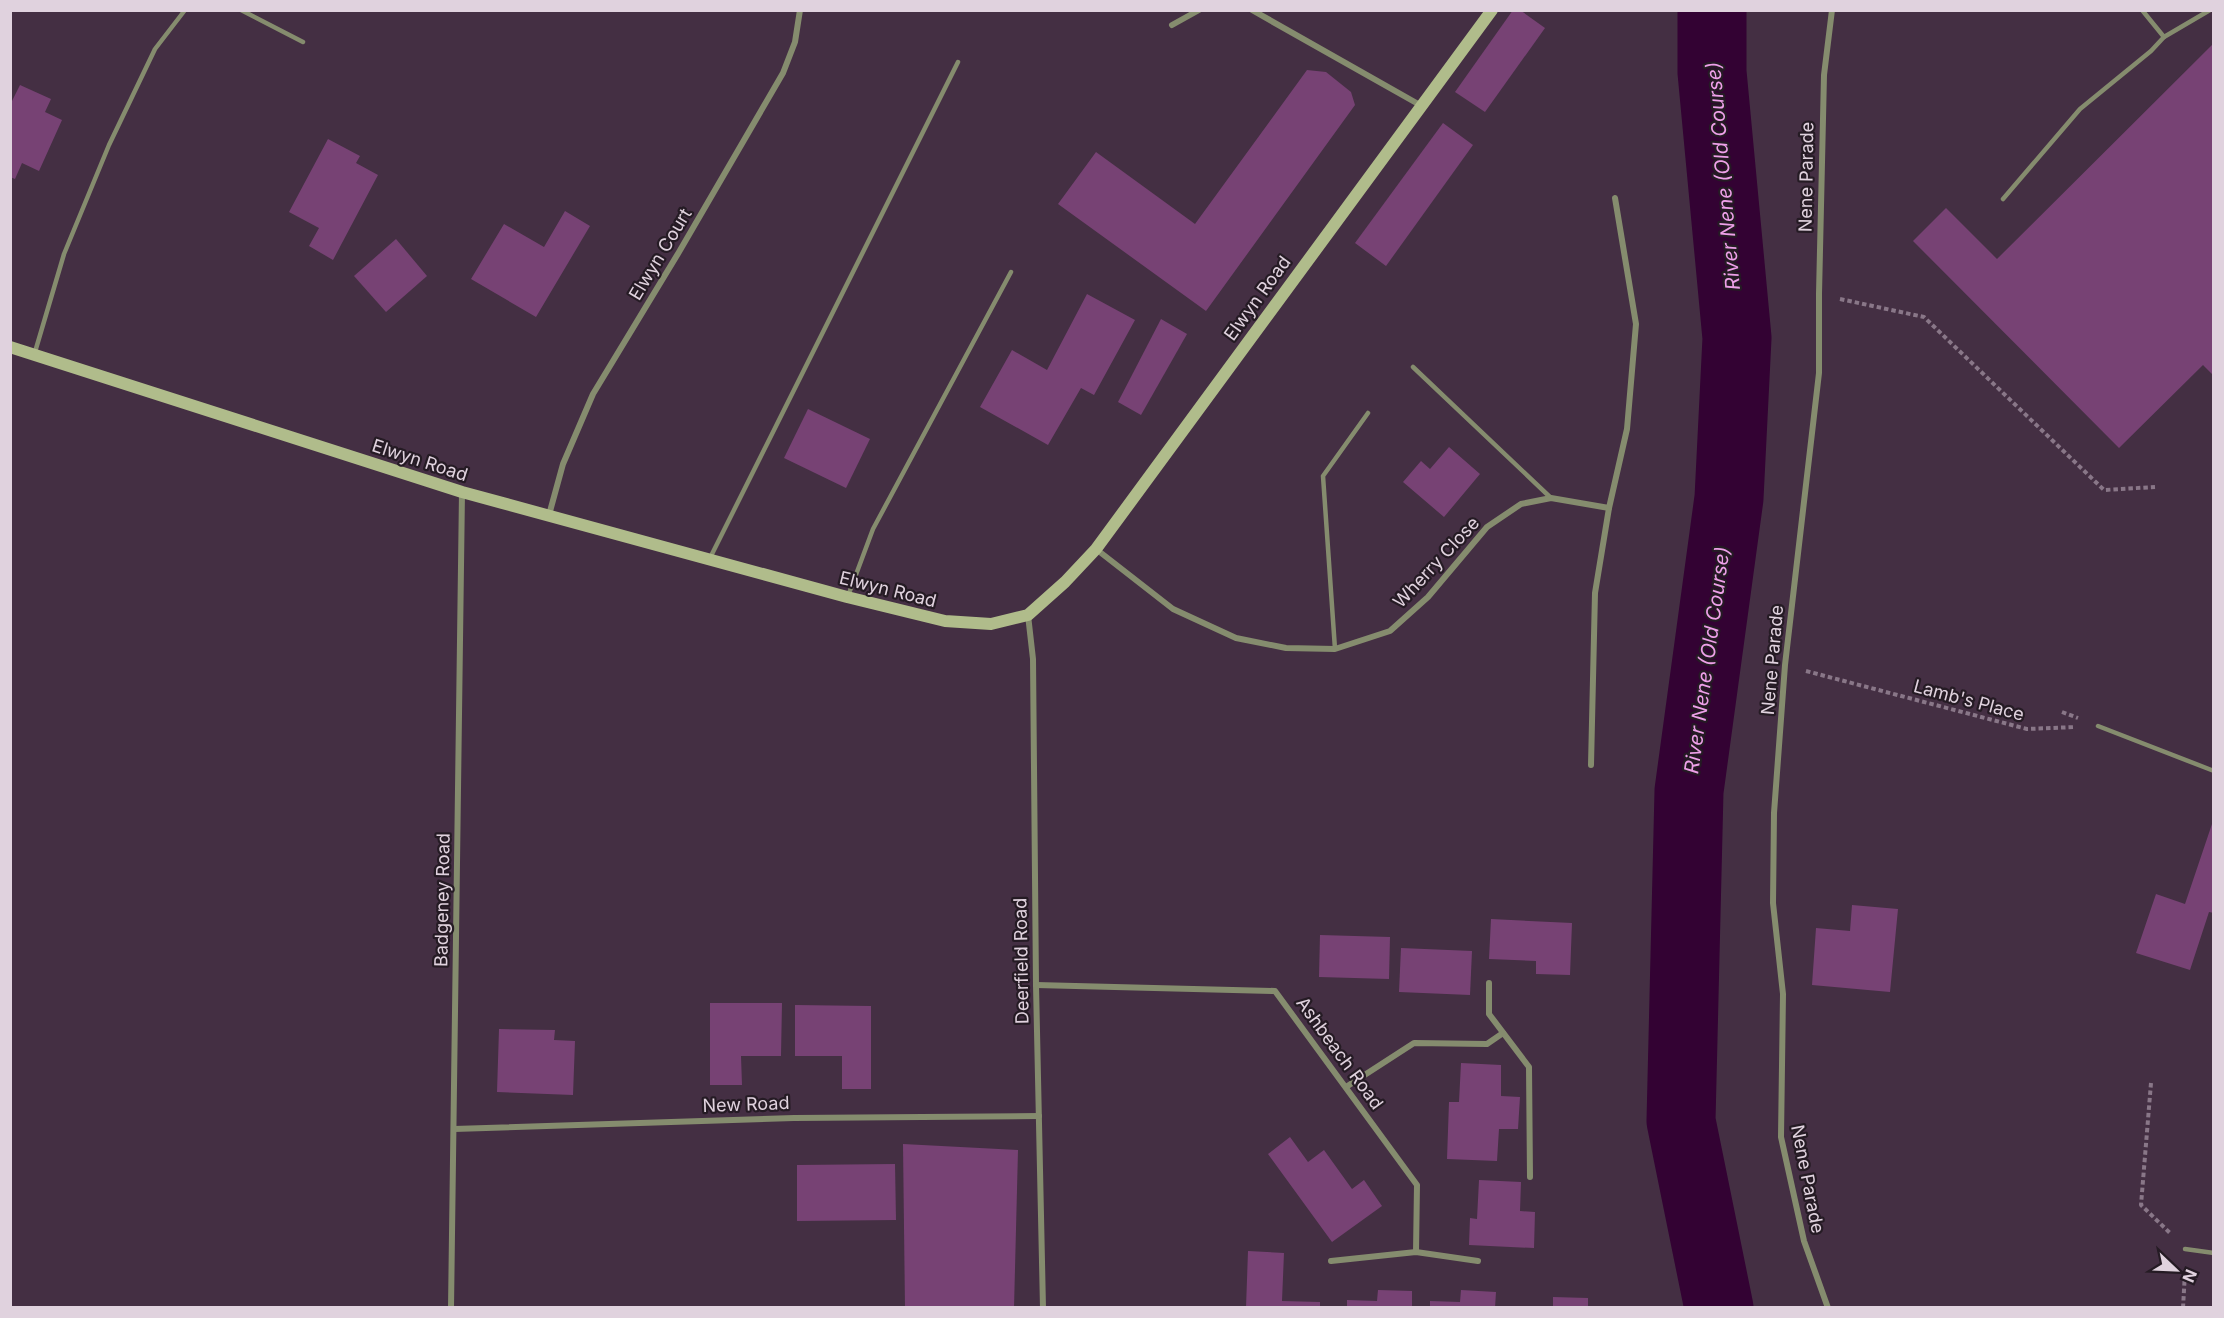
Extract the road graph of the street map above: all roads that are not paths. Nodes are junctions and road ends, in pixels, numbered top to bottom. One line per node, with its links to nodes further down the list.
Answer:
1 (185, 10): 19 (lane)
2 (241, 10): 12 (lane)
3 (800, 10): 25 (street, Elwyn Court)
4 (1199, 10): 10 (street)
5 (1252, 10): 14 (street)
6 (1492, 10): 14 (street, Elwyn Road)
7 (1832, 10): 48 (street, Nene Parade)
8 (2142, 10): 11 (lane)
9 (2210, 10): 11 (lane)
10 (1172, 25)
11 (2164, 36): 16 (lane)
12 (303, 42)
13 (958, 62): 27 (lane)
14 (1420, 105): 26 (street, Elwyn Road)
15 (1614, 198): 24 (street)
16 (2003, 199)
17 (1011, 272): 28 (lane)
18 (10, 347): 19 (street, Elwyn Road)
19 (34, 355): 22 (street, Elwyn Road)
20 (1413, 367): 23 (lane)
21 (1368, 412): 30 (lane)
22 (462, 492): 25 (street, Elwyn Road); 39 (street, Badgeney Road)
23 (1551, 498): 24 (street, Wherry Close); 30 (street, Wherry Close)
24 (1609, 508): 32 (street)
25 (549, 516): 27 (street, Elwyn Road)
26 (1096, 549): 29 (street, Elwyn Road); 30 (street, Wherry Close)
27 (710, 560): 28 (street, Elwyn Road)
28 (847, 597): 29 (street, Elwyn Road)
29 (1028, 615): 35 (street, Deerfield Road)
30 (1335, 649)
31 (2098, 726): 33 (lane)
32 (1591, 765)
33 (2214, 771)
34 (1489, 983): 36 (street)
35 (1036, 985): 37 (street, Ashbeach Road); 38 (street, Deerfield Road)
36 (1503, 1033): 37 (street); 40 (street)
37 (1346, 1088): 42 (street, Ashbeach Road)
38 (1039, 1116): 39 (street, New Road); 47 (street, Deerfield Road)
39 (454, 1129): 46 (street, Badgeney Road)
40 (1530, 1177)
41 (2186, 1249): 43 (lane)
42 (1416, 1252): 44 (street); 45 (street)
43 (2214, 1253)
44 (1331, 1261)
45 (1478, 1261)
46 (452, 1308)
47 (1043, 1308)
48 (1828, 1308)

